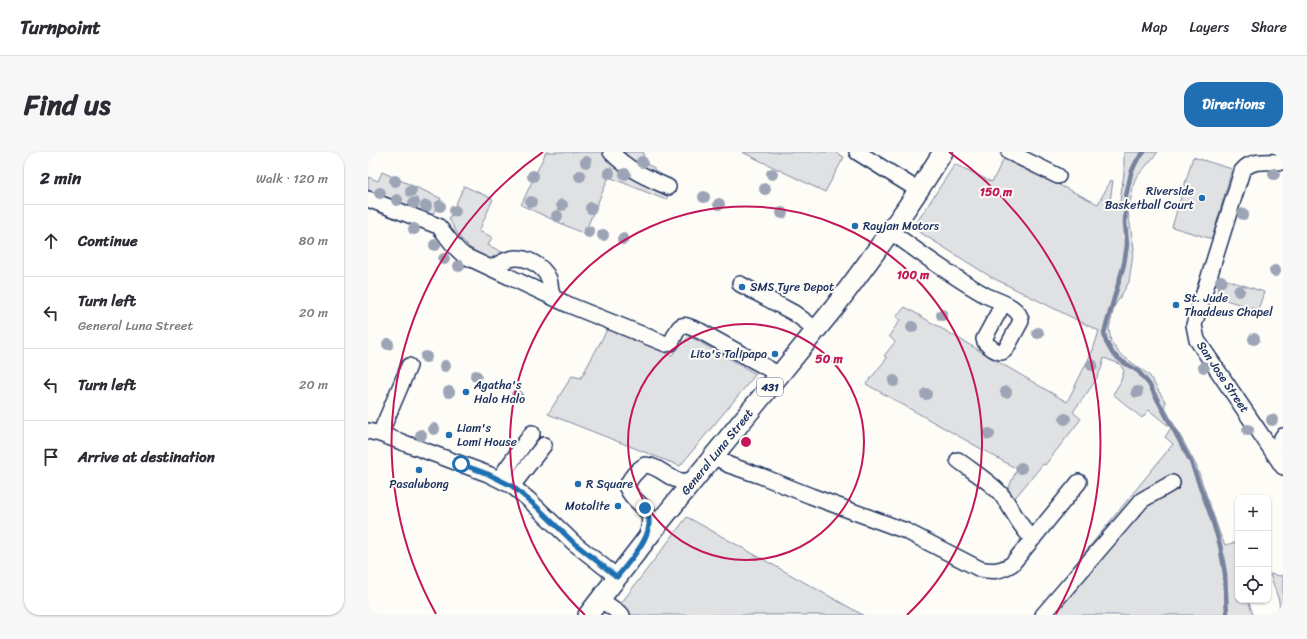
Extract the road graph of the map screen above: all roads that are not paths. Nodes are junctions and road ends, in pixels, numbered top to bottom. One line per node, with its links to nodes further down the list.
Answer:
1 (611, 152): 7 (street)
2 (856, 152): 8 (street)
3 (943, 152): 8 (main road, General Luna Street / 431)
4 (1009, 152): 6 (street)
5 (1283, 162): 22 (street, San Jose Street)
6 (1058, 176)
7 (668, 187)
8 (918, 190): 10 (main road, General Luna Street / 431)
9 (368, 199): 11 (street)
10 (890, 231): 14 (street); 15 (main road, General Luna Street / 431)
11 (490, 268): 13 (street); 13 (street)
12 (740, 284): 15 (street)
13 (553, 297): 17 (street)
14 (1003, 304)
15 (817, 330): 17 (main road, General Luna Street / 431)
16 (409, 366): 18 (street)
17 (780, 375): 23 (main road, General Luna Street / 431)
18 (374, 432): 27 (street)
19 (532, 433): 27 (street)
20 (1283, 436): 22 (street)
21 (544, 445): 27 (street)
22 (1274, 452): 25 (street, San Jose Street)
23 (713, 455): 26 (main road, General Luna Street / 431); 30 (street)
24 (958, 460): 30 (street)
25 (1283, 467)
26 (694, 479): 31 (main road, General Luna Street / 431); 31 (street)
27 (496, 481): 32 (street)
28 (1079, 482): 30 (street)
29 (1172, 483): 36 (street)
30 (1033, 539)
31 (644, 543): 32 (main road, General Luna Street / 431)
32 (617, 577): 33 (main road, General Luna Street / 431)
33 (600, 599): 34 (main road, General Luna Street / 431); 35 (street)
34 (588, 615)
35 (622, 615)
36 (1043, 615)

